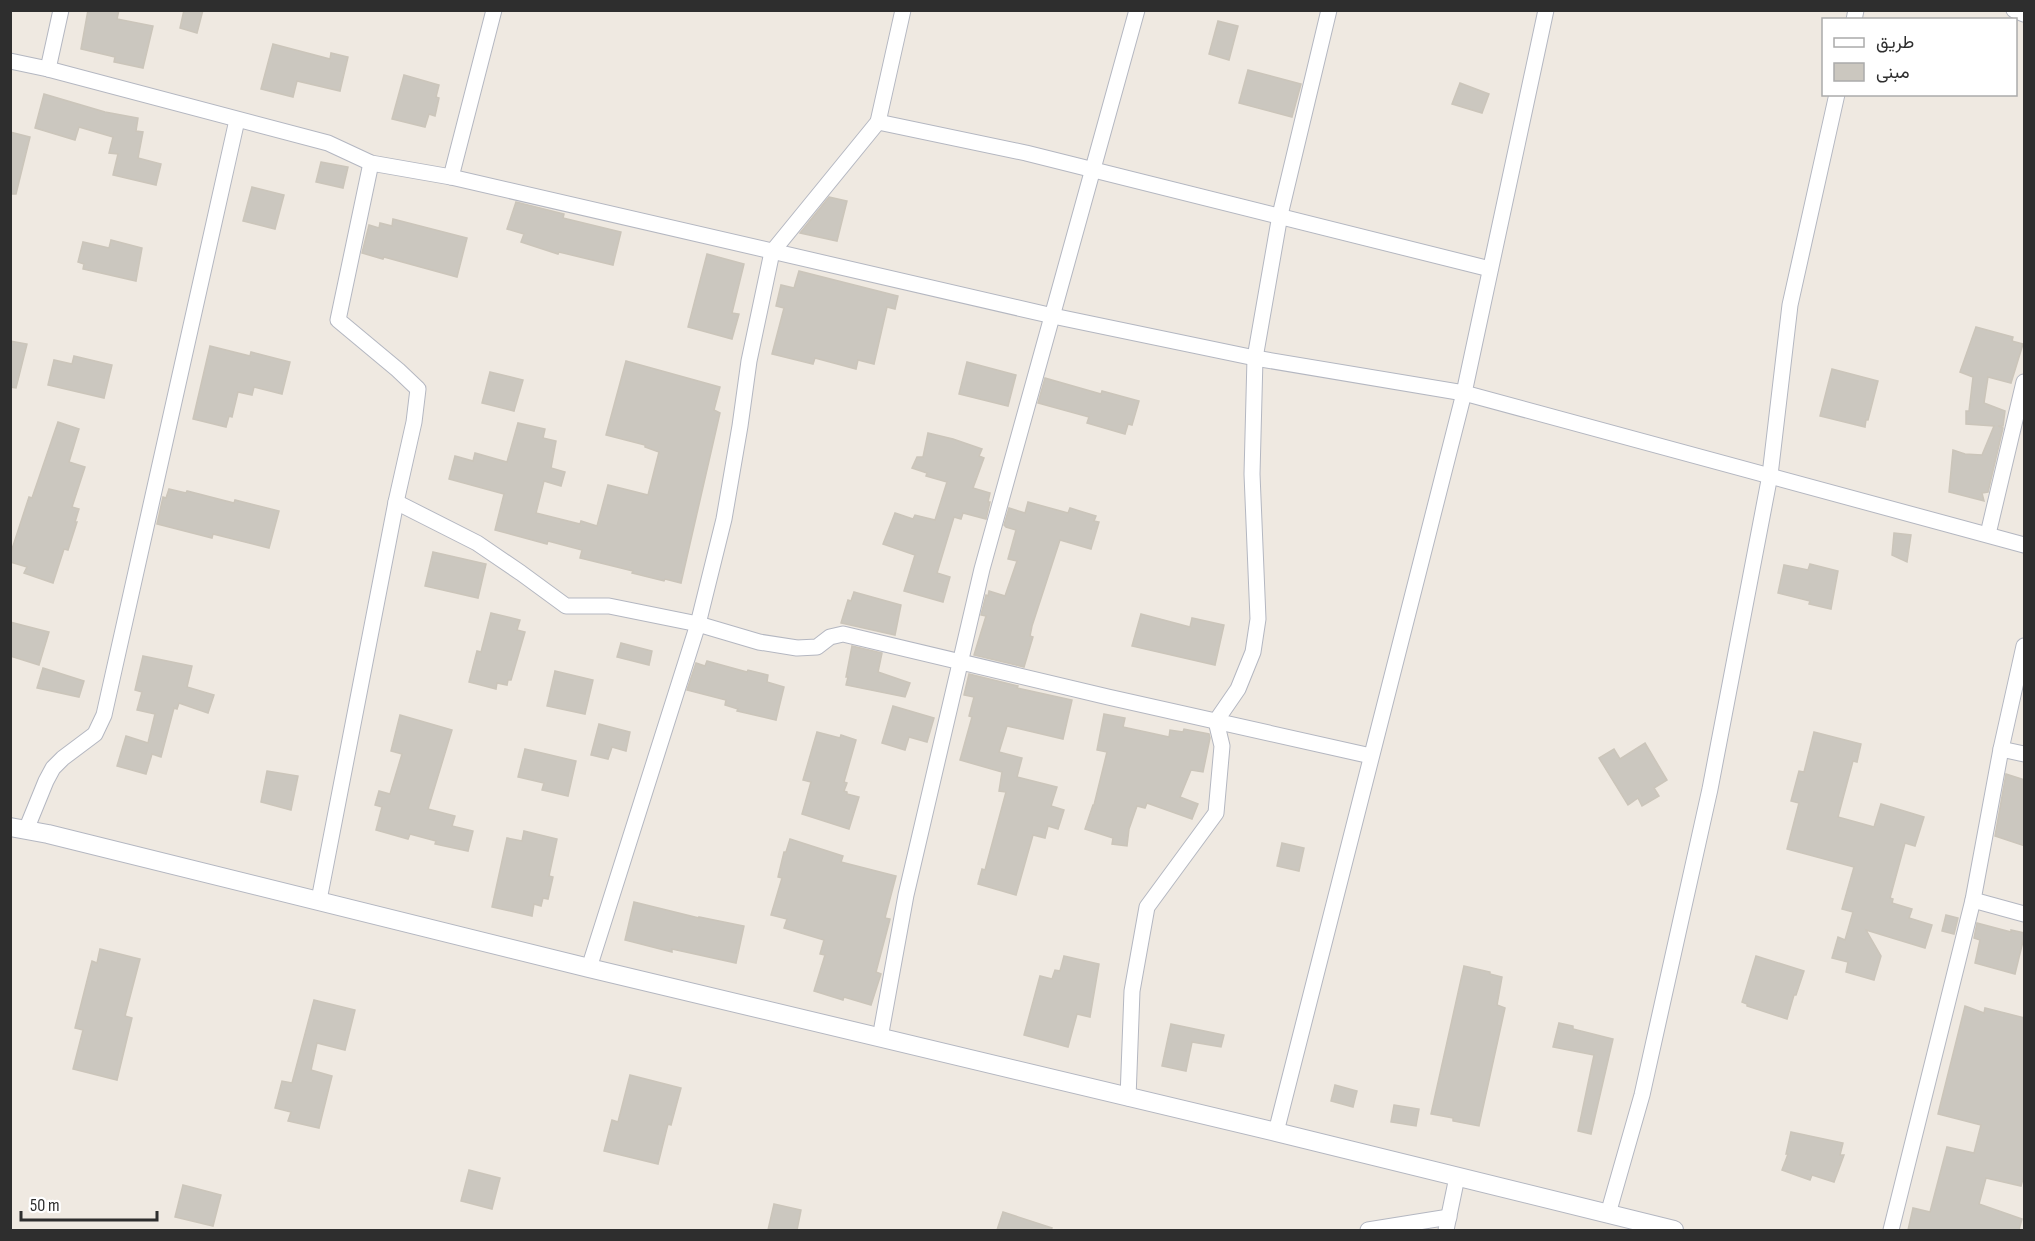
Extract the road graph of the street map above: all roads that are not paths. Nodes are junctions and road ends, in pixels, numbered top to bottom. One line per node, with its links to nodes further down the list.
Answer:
1 (61, 10): 10 (street)
2 (494, 10): 16 (street)
3 (903, 10): 13 (street)
4 (1137, 10): 15 (street)
5 (1329, 10): 17 (street)
6 (1546, 10): 19 (street)
7 (2014, 10): 8 (street)
8 (2025, 14)
9 (10, 61): 10 (street)
10 (48, 69): 12 (street)
11 (1837, 96): 24 (street)
12 (237, 120): 14 (street); 35 (street)
13 (878, 122): 15 (street); 18 (street)
14 (372, 163): 16 (street); 25 (street)
15 (1094, 169): 17 (street); 20 (street)
16 (451, 177): 18 (street)
17 (1280, 215): 19 (street); 21 (street)
18 (772, 252): 20 (street); 28 (street)
19 (1490, 269): 23 (street)
20 (1053, 316): 21 (street); 30 (street)
21 (1255, 358): 23 (street); 31 (street)
22 (2025, 382): 26 (street)
23 (1464, 393): 24 (street); 34 (street)
24 (1770, 475): 26 (street); 44 (street)
25 (396, 502): 28 (street); 36 (street)
26 (1988, 534): 27 (street)
27 (2025, 545)
28 (698, 624): 30 (street); 39 (street)
29 (2025, 646): 32 (street)
30 (959, 662): 31 (street); 40 (street)
31 (1215, 722): 34 (street); 41 (street)
32 (2001, 749): 33 (street); 37 (street)
33 (2025, 754)
34 (1371, 756): 42 (street)
35 (18, 829): 36 (street)
36 (319, 900): 39 (street)
37 (1973, 900): 38 (street); 48 (street)
38 (2025, 914)
39 (589, 968): 40 (street)
40 (880, 1038): 41 (street)
41 (1128, 1098): 42 (street)
42 (1276, 1132): 43 (street)
43 (1457, 1177): 44 (street); 45 (street)
44 (1608, 1214): 47 (street)
45 (1448, 1224): 46 (street)
46 (1368, 1230)
47 (1674, 1230)
48 (1891, 1230)

